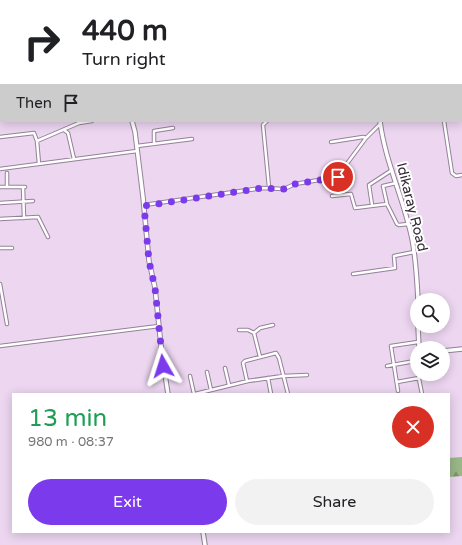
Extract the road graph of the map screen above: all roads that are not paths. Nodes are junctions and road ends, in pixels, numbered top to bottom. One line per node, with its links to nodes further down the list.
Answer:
1 (86, 122): 7 (street)
2 (132, 122): 14 (main road)
3 (266, 122): 27 (street)
4 (380, 122): 9 (street); 19 (main road, Idikaray Road)
5 (444, 122): 21 (street)
6 (173, 128): 13 (street)
7 (64, 130): 11 (street); 16 (street)
8 (0, 137): 11 (street)
9 (366, 138): 12 (street); 22 (street)
10 (192, 139): 13 (street)
11 (37, 141): 17 (street)
12 (331, 142)
13 (154, 144): 14 (street)
14 (137, 146): 15 (main road)
15 (137, 151): 16 (street); 33 (main road)
16 (74, 159): 17 (street)
17 (39, 164): 18 (street)
18 (0, 169)
19 (392, 170): 24 (main road, Idikaray Road); 34 (street)
20 (7, 173): 26 (street)
21 (462, 175)
22 (338, 177): 23 (street); 27 (street)
23 (334, 183)
24 (396, 183): 32 (street); 37 (main road, Idikaray Road)
25 (0, 187): 26 (street)
26 (7, 187): 30 (street)
27 (269, 187): 33 (street)
28 (332, 196): 34 (street)
29 (33, 201): 30 (street)
30 (23, 202): 31 (street); 35 (street)
31 (0, 203)
32 (387, 204): 34 (street); 37 (street)
33 (144, 206): 47 (main road)
34 (372, 206)
35 (24, 218): 36 (street); 38 (street)
36 (0, 220)
37 (408, 224): 41 (main road, Idikaray Road)
38 (48, 237)
39 (0, 248): 40 (street)
40 (12, 248)
41 (414, 252): 42 (street); 44 (main road, Idikaray Road)
42 (353, 274)
43 (0, 284): 45 (street)
44 (417, 293)
45 (7, 324)
46 (273, 325): 49 (street)
47 (159, 326): 51 (street); 71 (main road)
48 (239, 330): 49 (street)
49 (254, 332): 54 (street)
50 (410, 343): 56 (street)
51 (0, 346)
52 (462, 349): 53 (main road)
53 (450, 350)
54 (260, 357): 62 (street); 65 (street)
55 (410, 362): 56 (street)
56 (394, 364): 57 (street); 67 (street)
57 (387, 366)
58 (225, 368): 68 (street)
59 (207, 372): 69 (street)
60 (307, 375): 62 (street)
61 (190, 376): 72 (street)
62 (283, 376): 63 (street); 75 (street)
63 (268, 378): 65 (street); 74 (street)
64 (410, 380): 67 (street)
65 (247, 381): 68 (street)
66 (420, 381): 76 (street)
67 (397, 382): 70 (street)
68 (229, 385): 69 (street)
69 (211, 390): 73 (street)
70 (398, 391)
71 (168, 393)
72 (195, 393)
73 (199, 393)
74 (271, 393)
75 (288, 393)
76 (422, 393)
77 (202, 533): 78 (main road)
78 (205, 545)

